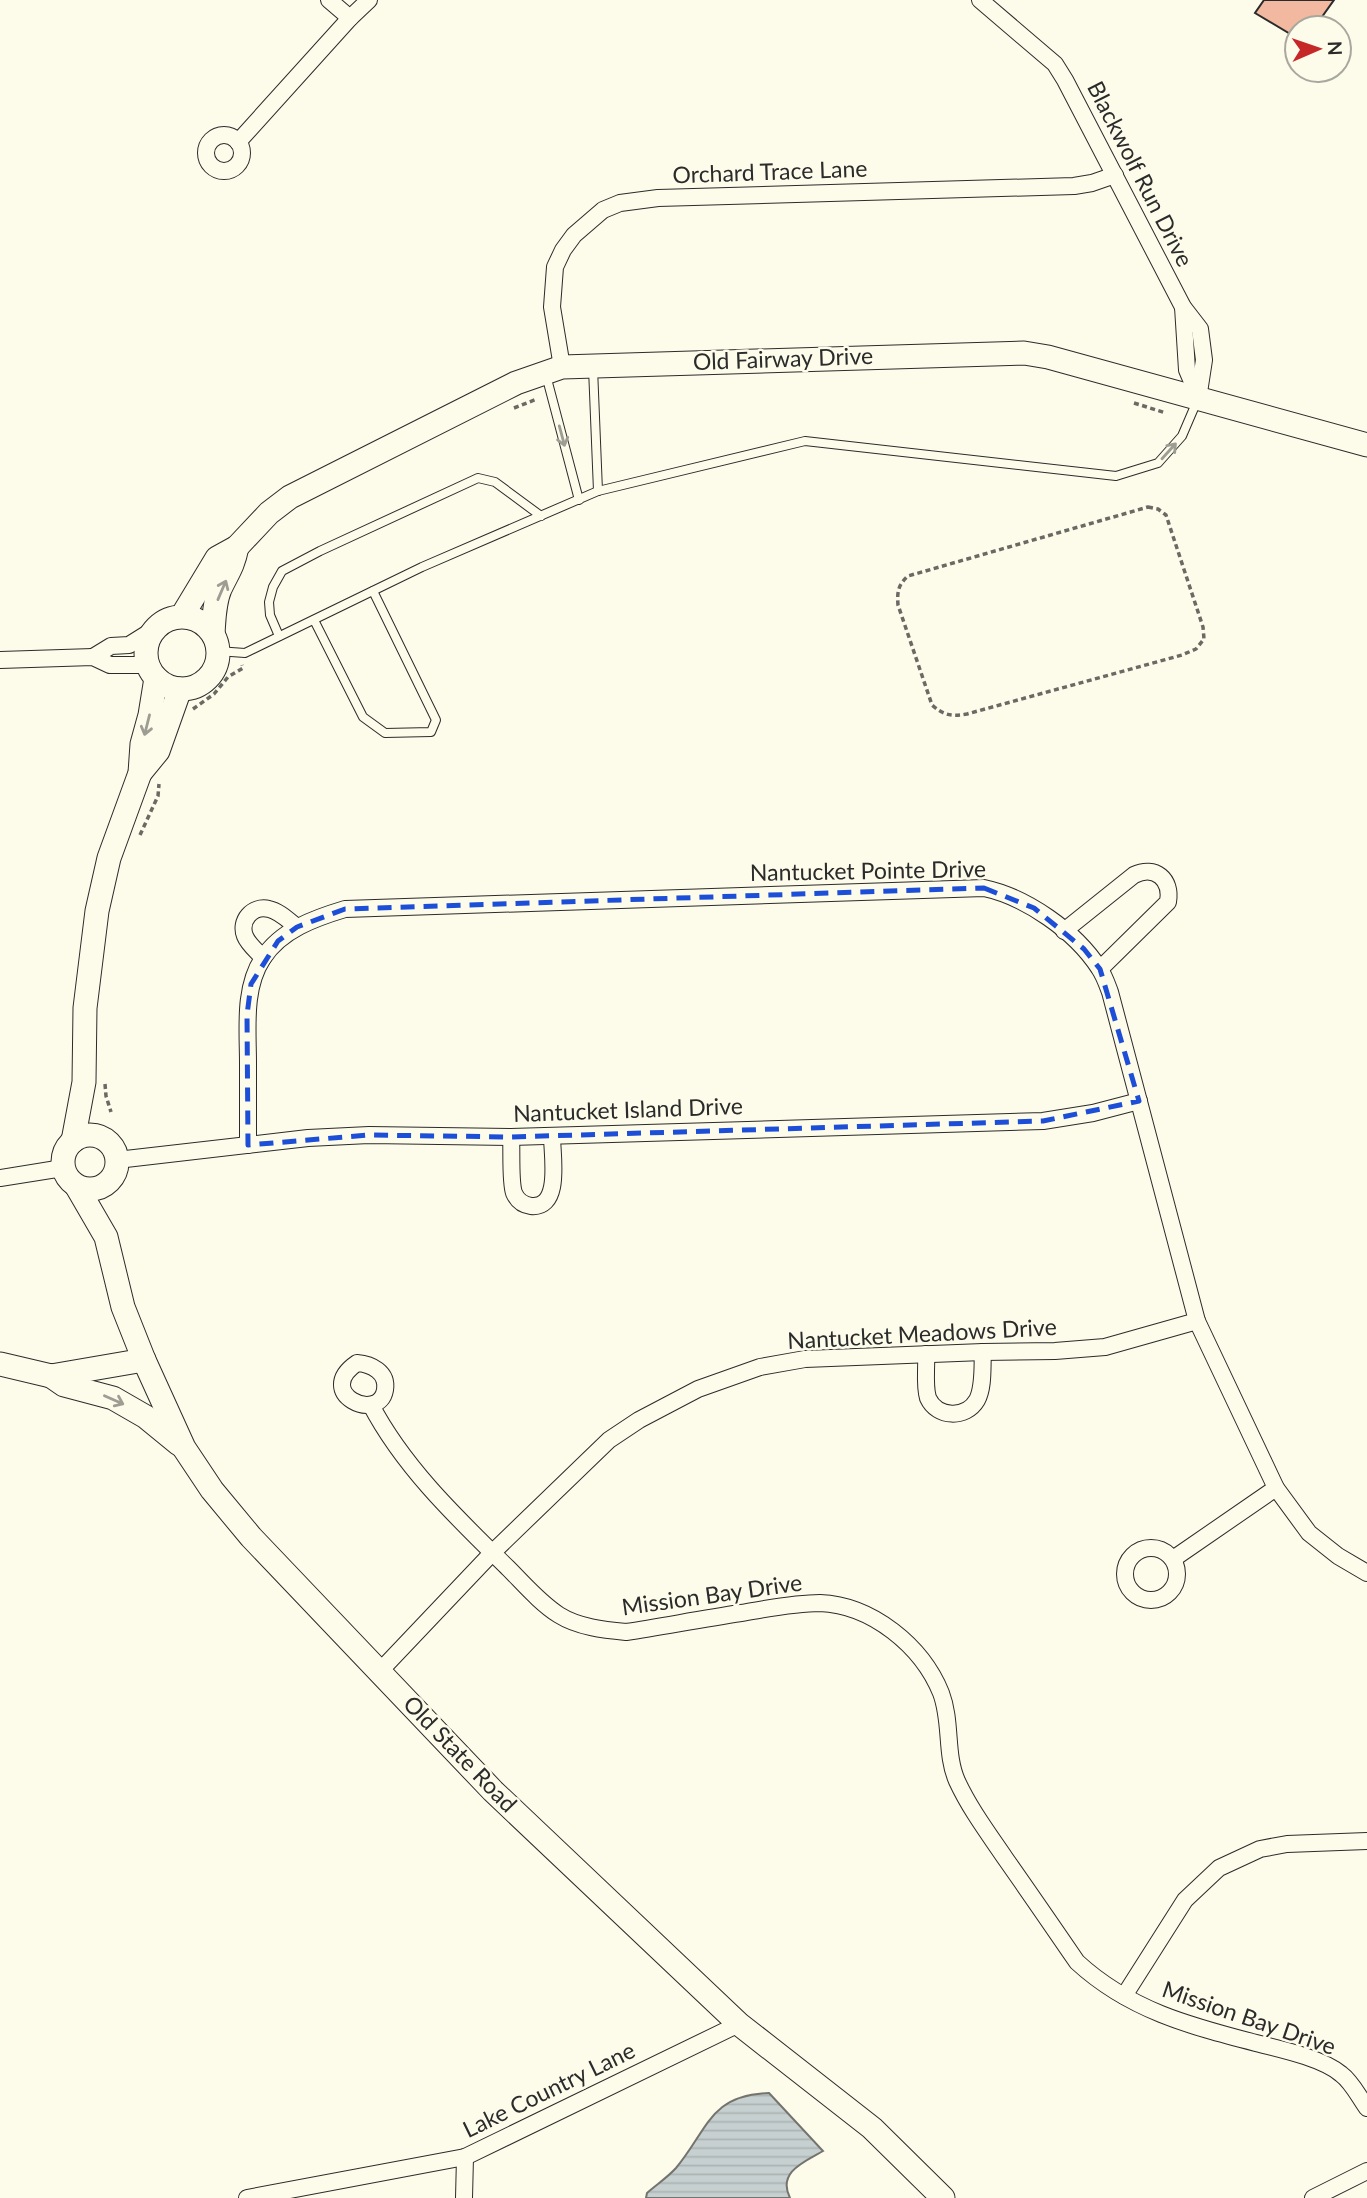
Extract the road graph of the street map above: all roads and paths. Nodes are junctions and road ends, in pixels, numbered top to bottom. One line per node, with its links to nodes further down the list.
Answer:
1 (329, 0): 4 (street)
2 (369, 0): 4 (street)
3 (980, 0): 6 (street, Blackwolf Run Drive)
4 (350, 18): 5 (street)
5 (238, 142)
6 (1115, 175): 8 (street, Orchard Trace Lane); 10 (street, Blackwolf Run Drive)
7 (593, 365): 8 (street, Old Fairway Drive); 10 (street, Old Fairway Drive); 13 (lane)
8 (554, 370): 14 (lane, one-way to 14); 17 (street, Old Fairway Drive)
9 (537, 399): 11 (path)
10 (1198, 399): 12 (street, Old Fairway Drive); 13 (lane, one-way to 10)
11 (509, 410)
12 (1367, 445)
13 (598, 491): 14 (lane)
14 (579, 500): 15 (lane)
15 (541, 516): 18 (lane); 22 (lane)
16 (1032, 539): 16 (path)
17 (237, 547): 19 (street, Old Fairway Drive); 23 (street, Old Fairway Drive, one-way to 17)
18 (373, 591): 20 (lane); 20 (lane)
19 (182, 616): 21 (street); 23 (street)
20 (314, 620): 22 (lane)
21 (153, 630): 24 (street); 26 (street)
22 (279, 636): 23 (lane)
23 (222, 646): 27 (street); 28 (path)
24 (93, 657): 25 (street); 26 (street)
25 (0, 660)
26 (152, 671): 27 (street); 29 (street, one-way to 29)
27 (180, 689): 29 (street)
28 (187, 717)
29 (149, 776): 30 (path); 35 (street)
30 (139, 836)
31 (297, 927): 32 (street, Nantucket Pointe Drive); 33 (street, Nantucket Pointe Drive); 33 (street)
32 (1064, 931): 34 (street, Nantucket Pointe Drive); 34 (street)
33 (263, 958): 42 (street, Nantucket Pointe Drive)
34 (1100, 969): 36 (street, Nantucket Pointe Drive)
35 (95, 1081): 37 (path); 40 (street); 41 (street)
36 (1139, 1101): 38 (street, Nantucket Island Drive); 49 (street, Nantucket Pointe Drive)
37 (111, 1112)
38 (552, 1136): 39 (street, Nantucket Island Drive); 39 (street)
39 (511, 1137): 42 (street, Nantucket Island Drive)
40 (104, 1139): 41 (street); 43 (street)
41 (73, 1141): 44 (street)
42 (248, 1145): 43 (street, Nantucket Island Drive)
43 (117, 1160): 46 (street)
44 (63, 1168): 45 (street); 47 (street)
45 (0, 1178)
46 (108, 1182): 47 (street); 48 (street)
47 (77, 1187): 48 (street)
48 (106, 1237): 52 (street)
49 (1197, 1321): 50 (street, Nantucket Meadows Drive); 57 (street, Nantucket Pointe Drive)
50 (983, 1352): 51 (street, Nantucket Meadows Drive); 51 (street)
51 (926, 1354): 58 (street, Nantucket Meadows Drive)
52 (144, 1360): 54 (street); 56 (street, Old State Road)
53 (0, 1364): 54 (street)
54 (51, 1376): 56 (street, one-way to 56)
55 (371, 1405): 58 (street, Mission Bay Drive)
56 (184, 1448): 61 (street, Old State Road)
57 (1276, 1488): 59 (street); 60 (street, Nantucket Pointe Drive)
58 (492, 1553): 61 (street, Nantucket Meadows Drive); 63 (street, Mission Bay Drive)
59 (1173, 1559)
60 (1367, 1573)
61 (380, 1671): 64 (street, Old State Road)
62 (1367, 1841): 63 (street)
63 (1124, 1996): 65 (street, Mission Bay Drive)
64 (739, 2024): 66 (street, Lake Country Lane); 70 (street, Old State Road)
65 (1367, 2108)
66 (465, 2157): 68 (street, Lake Country Lane); 69 (street)
67 (1367, 2171): 71 (street)
68 (247, 2198)
69 (464, 2198)
70 (943, 2198)
71 (1313, 2198)

